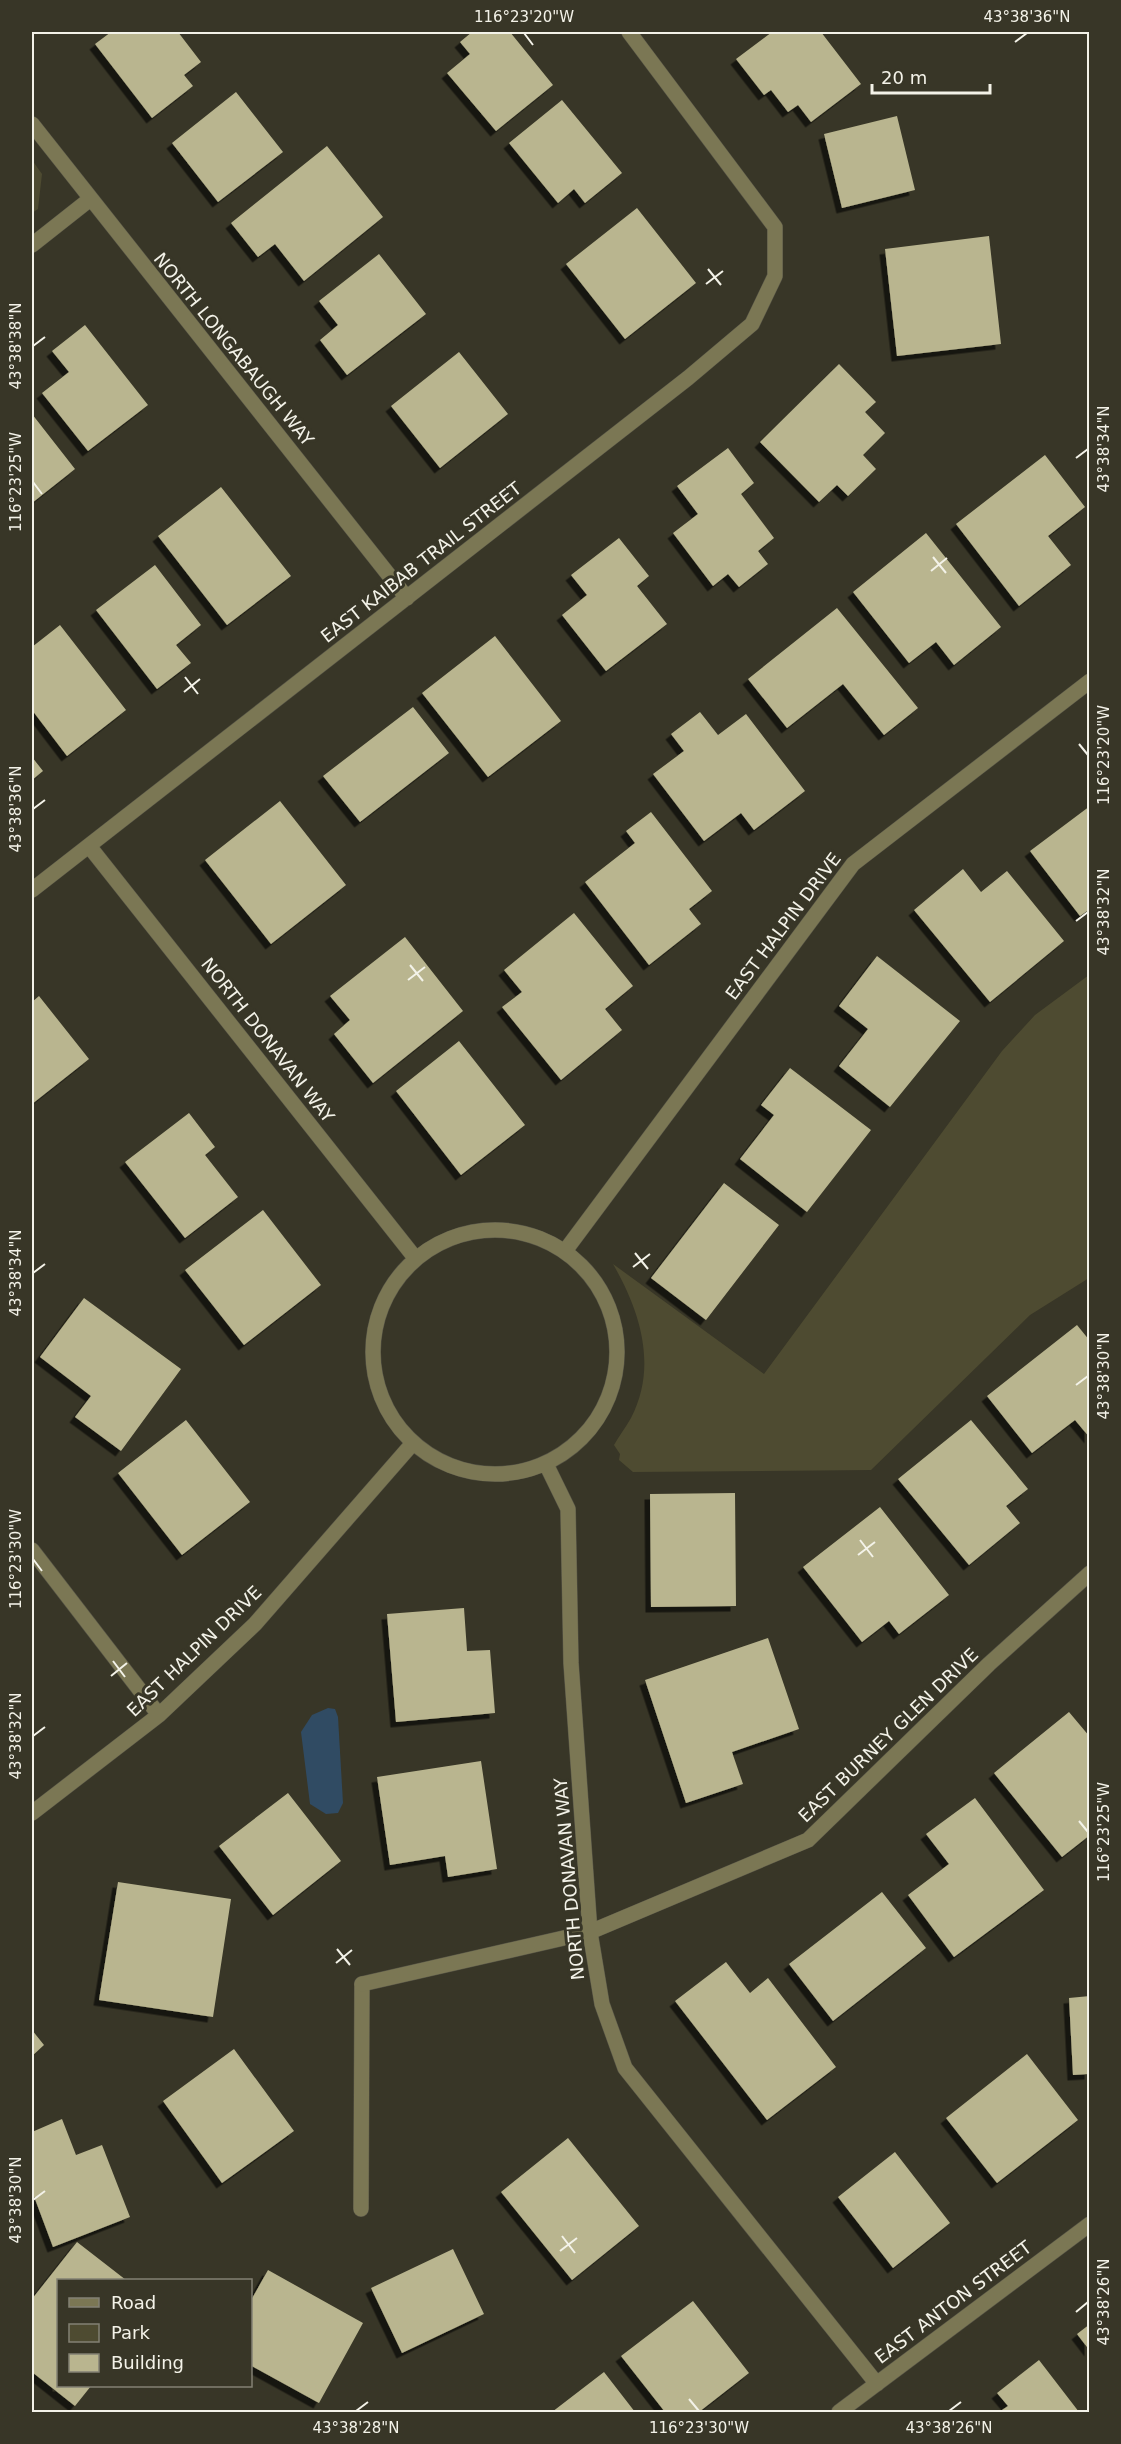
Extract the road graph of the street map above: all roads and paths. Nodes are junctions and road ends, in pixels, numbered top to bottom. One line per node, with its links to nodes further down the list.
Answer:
1 (629, 32): 5 (street, EAST KAIBAB TRAIL STREET)
2 (32, 124): 3 (street, NORTH LONGABAUGH WAY)
3 (89, 200): 4 (street); 5 (street, NORTH LONGABAUGH WAY)
4 (32, 245)
5 (407, 598): 7 (street, EAST KAIBAB TRAIL STREET)
6 (1089, 681): 9 (street, EAST HALPIN DRIVE)
7 (89, 846): 8 (street, EAST KAIBAB TRAIL STREET); 10 (street, NORTH DONAVAN WAY)
8 (32, 890)
9 (565, 1251): 10 (street); 12 (street)
10 (416, 1259): 11 (street)
11 (412, 1443): 12 (street); 15 (street, EAST HALPIN DRIVE)
12 (546, 1464): 17 (street, NORTH DONAVAN WAY)
13 (32, 1550): 15 (street)
14 (1089, 1573): 17 (street, EAST BURNEY GLEN DRIVE)
15 (159, 1715): 16 (street, EAST HALPIN DRIVE)
16 (32, 1813)
17 (590, 1932): 18 (street, EAST BURNEY GLEN DRIVE); 20 (street, NORTH DONAVAN WAY)
18 (361, 2209)
19 (1089, 2223): 20 (street, EAST ANTON STREET)
20 (877, 2384): 21 (street, EAST ANTON STREET)
21 (839, 2412)

